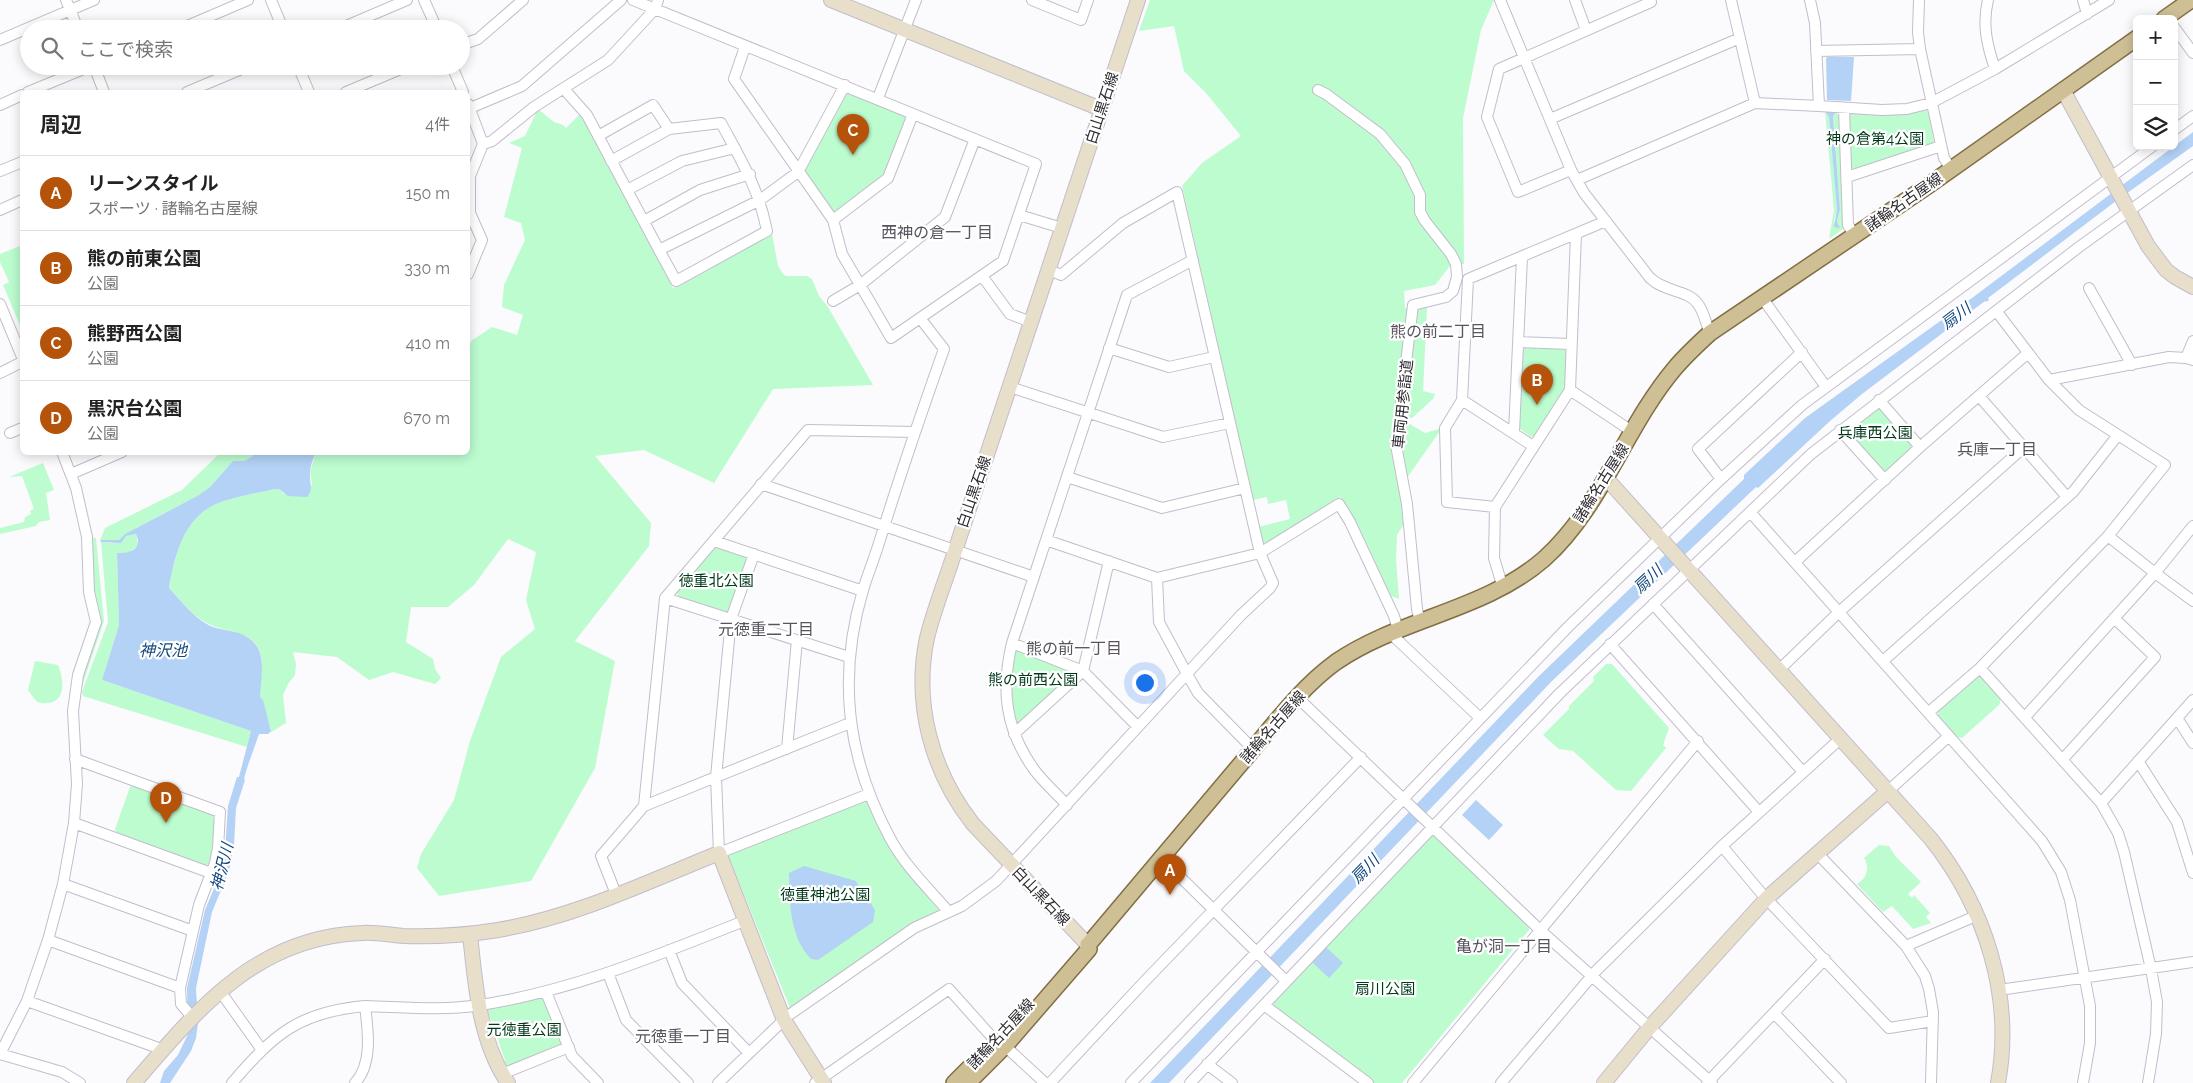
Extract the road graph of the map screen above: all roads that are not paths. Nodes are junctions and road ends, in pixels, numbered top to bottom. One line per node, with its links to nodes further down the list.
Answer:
1 (66, 0): 26 (street)
2 (94, 0): 26 (street)
3 (248, 0): 31 (street)
4 (271, 0): 32 (street)
5 (407, 0): 33 (street)
6 (424, 0): 34 (street)
7 (523, 0): 42 (street)
8 (620, 0): 70 (street)
9 (633, 0): 25 (street)
10 (831, 0): 35 (street)
11 (916, 0): 35 (street)
12 (1032, 0): 13 (street)
13 (1088, 0)
14 (1138, 0): 73 (street, 白山黒石線)
15 (1500, 0): 47 (street)
16 (1575, 0): 36 (street)
17 (1731, 0): 39 (street)
18 (1810, 0): 45 (street)
19 (1918, 0): 44 (street)
20 (1988, 0): 48 (street)
21 (2083, 0): 27 (street)
22 (2109, 0): 27 (street)
23 (2191, 0): 28 (main road)
24 (1652, 1): 36 (street)
25 (656, 5): 43 (street); 56 (street)
26 (70, 10): 29 (street); 30 (street)
27 (2087, 14): 48 (street)
28 (2174, 15)
29 (47, 20)
30 (74, 20)
31 (201, 20)
32 (279, 20)
33 (359, 20)
34 (433, 20)
35 (904, 30): 66 (street); 73 (street)
36 (1586, 30): 47 (street)
37 (20, 31): 40 (street)
38 (2178, 34): 46 (street)
39 (1740, 38): 67 (street); 77 (street)
40 (0, 40)
41 (2133, 41): 64 (main road, 諸輪名古屋線)
42 (470, 42)
43 (745, 47): 55 (street); 92 (street)
44 (1920, 49): 45 (street); 68 (street)
45 (1816, 51): 71 (street)
46 (2193, 54)
47 (1525, 58): 77 (street); 90 (street)
48 (1995, 69): 68 (street)
49 (70, 75): 57 (street)
50 (96, 75): 58 (street)
51 (228, 75): 59 (street)
52 (302, 75): 60 (street)
53 (387, 75): 61 (street)
54 (456, 75): 62 (street)
55 (845, 85): 66 (street); 92 (street)
56 (564, 89): 80 (street); 82 (street)
57 (33, 90)
58 (103, 90)
59 (192, 90)
60 (308, 90)
61 (351, 90)
62 (462, 90)
63 (1318, 90): 193 (street, 車両用参詣道)
64 (2063, 90): 88 (main road, 諸輪名古屋線); 97 (street)
65 (20, 96): 69 (street)
66 (878, 98): 75 (street)
67 (1755, 103): 71 (street); 96 (street)
68 (1931, 103): 72 (street); 83 (street)
69 (0, 105)
70 (470, 106)
71 (1818, 106): 72 (street)
72 (1844, 108): 95 (street)
73 (1101, 109): 108 (street, 白山黒石線)
74 (470, 112): 82 (street)
75 (913, 114): 81 (street); 105 (street)
76 (2193, 116): 78 (street)
77 (1550, 119): 90 (street)
78 (2178, 127)
79 (669, 129): 80 (street); 84 (street); 86 (street)
80 (598, 136): 86 (street)
81 (975, 139): 103 (street); 117 (street)
82 (483, 144): 93 (street)
83 (1941, 146): 88 (street); 95 (street)
84 (735, 148): 94 (street); 98 (street)
85 (2149, 150): 97 (street)
86 (610, 161): 98 (street)
87 (20, 163): 91 (street)
88 (1952, 169): 110 (main road, 諸輪名古屋線)
89 (2192, 169): 101 (street)
90 (1571, 170): 96 (street)
91 (0, 171)
92 (798, 172): 99 (street); 105 (street)
93 (470, 174)
94 (750, 174): 99 (street); 106 (street)
95 (1847, 177): 110 (street)
96 (1577, 180): 107 (street)
97 (2114, 182): 101 (street); 141 (street)
98 (627, 190): 106 (street)
99 (760, 200): 111 (street); 111 (street)
100 (20, 201): 102 (street)
101 (2126, 206): 118 (street); 123 (street)
102 (0, 210)
103 (1019, 215): 108 (street); 116 (street)
104 (470, 219): 114 (street)
105 (833, 220): 117 (street)
106 (644, 221): 111 (street)
107 (1606, 221): 109 (street); 126 (street)
108 (1062, 228): 115 (street, 白山黒石線)
109 (1576, 234): 112 (street); 129 (street)
110 (1856, 236): 120 (main road, 諸輪名古屋線)
111 (659, 250)
112 (1522, 257): 128 (street); 144 (street)
113 (1193, 260): 115 (street); 130 (street); 134 (street)
114 (470, 269)
115 (1049, 270): 125 (street, 白山黒石線)
116 (982, 276): 124 (street); 125 (street)
117 (860, 285): 121 (street); 124 (street)
118 (2193, 287)
119 (2089, 288): 137 (street)
120 (1763, 299): 126 (main road, 諸輪名古屋線); 132 (street)
121 (833, 301)
122 (0, 304): 131 (street)
123 (1997, 312): 133 (street); 145 (street)
124 (920, 318): 150 (street)
125 (1031, 322): 140 (street, 白山黒石線)
126 (1710, 334): 152 (main road, 諸輪名古屋線)
127 (2193, 340): 135 (street)
128 (1520, 342): 129 (street); 151 (street)
129 (1571, 344): 142 (street)
130 (1109, 348): 134 (street); 146 (street)
131 (20, 352)
132 (1802, 352): 141 (street); 163 (street)
133 (2028, 353): 139 (street); 143 (street)
134 (1214, 357): 147 (street)
135 (2189, 359): 137 (street)
136 (20, 363): 138 (street)
137 (2132, 365): 139 (street)
138 (0, 373)
139 (2049, 380): 154 (street)
140 (1010, 387): 146 (street); 176 (street, 白山黒石線)
141 (1826, 387): 163 (street)
142 (1570, 390): 152 (street); 155 (street)
143 (1979, 396): 156 (street); 157 (street)
144 (1462, 400): 151 (street); 168 (street)
145 (1879, 400): 149 (street); 156 (street)
146 (1088, 413): 147 (street); 161 (street)
147 (1230, 423): 166 (street)
148 (20, 429): 153 (street)
149 (1840, 430): 164 (street); 169 (street)
150 (915, 432): 165 (street); 170 (street)
151 (1514, 432): 155 (street)
152 (1633, 432): 162 (main road, 諸輪名古屋線)
153 (10, 433)
154 (2118, 436): 167 (street); 172 (street)
155 (1533, 446): 168 (street)
156 (1920, 447): 164 (street)
157 (2023, 448): 167 (street); 190 (street)
158 (63, 455): 160 (street)
159 (115, 455): 160 (street)
160 (71, 474): 220 (street)
161 (1067, 477): 166 (street); 173 (street)
162 (1606, 478): 175 (street); 185 (main road, 諸輪名古屋線)
163 (1721, 479): 175 (street)
164 (1885, 480): 180 (street)
165 (761, 484): 170 (street); 174 (street)
166 (1245, 488): 177 (street)
167 (2067, 497): 199 (street)
168 (1495, 506): 185 (street)
169 (1751, 513): 180 (street); 181 (street)
170 (884, 526): 176 (street); 186 (street)
171 (2193, 526): 182 (street)
172 (2108, 536): 182 (street); 200 (street)
173 (1046, 540): 179 (street); 183 (street)
174 (714, 541): 178 (street); 187 (street)
175 (1666, 542): 181 (street); 207 (street)
176 (955, 551): 183 (street); 238 (street, 白山黒石線)
177 (1260, 553): 184 (street); 194 (street); 203 (street)
178 (754, 554): 186 (street); 192 (street)
179 (1109, 561): 184 (street); 202 (street)
180 (1795, 562): 190 (street)
181 (1685, 564): 189 (street); 201 (street)
182 (2155, 572): 188 (street); 191 (street)
183 (1034, 577): 196 (street)
184 (1157, 578): 203 (street)
185 (1503, 588): 193 (main road, 諸輪名古屋線)
186 (863, 591): 198 (street)
187 (665, 598): 192 (street); 230 (street)
188 (2193, 602)
189 (1653, 604): 197 (street); 223 (street)
190 (1839, 612): 199 (street); 201 (street)
191 (2114, 618): 208 (street); 221 (street)
192 (731, 619): 195 (street); 224 (street)
193 (1420, 622): 194 (main road, 諸輪名古屋線)
194 (1394, 631): 204 (main road, 諸輪名古屋線); 207 (street)
195 (797, 640): 198 (street); 217 (street)
196 (1012, 643): 202 (street); 212 (street)
197 (1610, 644): 215 (street); 233 (street)
198 (849, 657): 210 (street)
199 (1883, 661): 206 (street)
200 (1980, 668): 206 (street); 208 (street)
201 (1779, 670): 214 (street)
202 (1083, 671): 211 (street); 212 (street)
203 (1187, 674): 211 (street); 218 (street)
204 (1298, 698): 218 (main road, 諸輪名古屋線); 219 (street)
205 (2193, 700): 209 (street)
206 (1929, 712): 213 (street)
207 (1479, 717): 227 (street)
208 (2025, 717): 221 (street)
209 (2177, 718): 216 (street); 222 (street)
210 (850, 724): 217 (street); 226 (street)
211 (1138, 727): 229 (street)
212 (1014, 734): 229 (street)
213 (1949, 736): 225 (street); 261 (street)
214 (1840, 739): 223 (street); 225 (street)
215 (1698, 742): 231 (street); 248 (street)
216 (2193, 743)
217 (787, 749): 224 (street)
218 (1253, 749): 237 (main road, 諸輪名古屋線)
219 (1362, 757): 227 (street); 244 (street)
220 (75, 759): 232 (street); 239 (street)
221 (2063, 759): 228 (street)
222 (2138, 761): 228 (street); 240 (street)
223 (1803, 772): 231 (street)
224 (716, 777): 230 (street); 235 (street)
225 (1888, 791): 236 (street); 246 (street)
226 (869, 794): 235 (street); 245 (street)
227 (1404, 797): 233 (street); 255 (street)
228 (2101, 803): 258 (street)
229 (1067, 805): 238 (street)
230 (644, 806): 242 (street)
231 (1759, 812): 234 (street)
232 (74, 823): 239 (street); 241 (street)
233 (1434, 827): 248 (street); 262 (street)
234 (1722, 846): 243 (street); 260 (street)
235 (719, 853): 242 (street); 247 (street)
236 (1818, 854): 243 (street); 253 (street)
237 (1161, 858): 244 (street); 252 (main road, 諸輪名古屋線)
238 (1011, 865): 245 (street); 252 (street, 白山黒石線)
239 (211, 873): 249 (street)
240 (2193, 873)
241 (63, 884): 249 (street); 251 (street)
242 (616, 894): 250 (street)
243 (1767, 898): 256 (street); 275 (street)
244 (1214, 909): 255 (street); 296 (street)
245 (949, 912): 273 (street)
246 (1978, 915): 253 (street); 264 (street)
247 (744, 920): 254 (street); 273 (street)
248 (1540, 930): 260 (street); 301 (street)
249 (193, 931): 263 (street)
250 (470, 934): 265 (street); 268 (street)
251 (48, 940): 263 (street); 267 (street)
252 (1088, 945): 276 (main road, 諸輪名古屋線)
253 (1906, 946): 274 (street)
254 (669, 950): 259 (street); 280 (street)
255 (1257, 951): 262 (street); 297 (street)
256 (1824, 959): 271 (street); 274 (street)
257 (2193, 962): 258 (street)
258 (2152, 969): 261 (street); 308 (street)
259 (608, 973): 266 (street); 291 (street)
260 (1591, 975): 275 (street); 302 (street)
261 (2084, 978): 264 (street); 307 (street)
262 (1286, 981): 269 (street)
263 (180, 988): 272 (street)
264 (1999, 990): 306 (street)
265 (220, 991): 272 (street); 279 (street)
266 (546, 992): 268 (street); 277 (street)
267 (27, 1000): 278 (street); 281 (street)
268 (478, 1005): 270 (street); 283 (street)
269 (1264, 1005): 282 (street); 300 (street)
270 (365, 1006): 279 (street); 289 (street)
271 (1774, 1012): 285 (street); 304 (street)
272 (193, 1018): 278 (street)
273 (784, 1020): 280 (street); 284 (street)
274 (1933, 1021): 305 (street)
275 (1650, 1027): 285 (street); 303 (street)
276 (1001, 1043): 284 (street); 293 (main road, 諸輪名古屋線); 294 (main road, 諸輪名古屋線); 295 (street)
277 (568, 1047): 283 (street); 290 (street)
278 (164, 1050): 287 (street)
279 (262, 1050): 288 (street)
280 (749, 1053): 292 (street)
281 (0, 1054): 286 (street)
282 (1207, 1064): 298 (street); 299 (street)
283 (505, 1079)
284 (820, 1081)
285 (1710, 1082)
286 (80, 1083)
287 (134, 1083)
288 (232, 1083)
289 (354, 1083)
290 (598, 1083)
291 (688, 1083)
292 (718, 1083)
293 (954, 1083)
294 (968, 1083)
295 (1045, 1083)
296 (1050, 1083)
297 (1131, 1083)
298 (1190, 1083)
299 (1232, 1083)
300 (1368, 1083)
301 (1412, 1083)
302 (1501, 1083)
303 (1604, 1083)
304 (1842, 1083)
305 (1931, 1083)
306 (1998, 1083)
307 (2083, 1083)
308 (2148, 1083)

